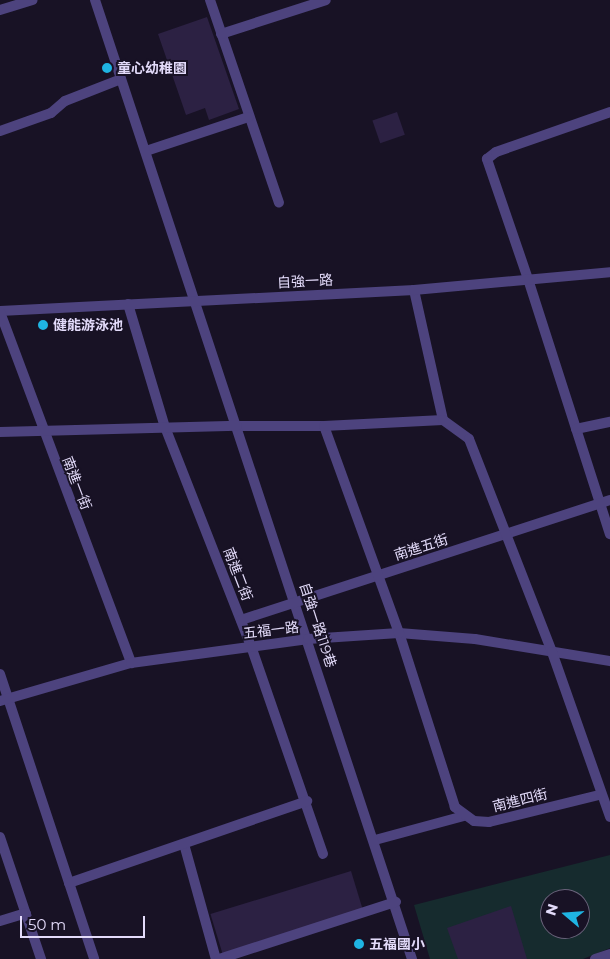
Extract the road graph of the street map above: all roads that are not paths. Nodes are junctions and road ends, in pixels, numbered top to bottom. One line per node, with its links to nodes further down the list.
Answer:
1 (31, 0): 5 (street)
2 (95, 0): 7 (street, 自強一路119巷)
3 (210, 0): 6 (street)
4 (326, 0): 6 (street)
5 (0, 10)
6 (221, 34): 9 (street)
7 (121, 79): 10 (street); 11 (street, 自強一路119巷)
8 (610, 112): 14 (street)
9 (248, 117): 11 (street); 12 (street)
10 (0, 131)
11 (146, 151): 16 (street, 自強一路119巷)
12 (279, 203)
13 (610, 272): 14 (street, 自強一路)
14 (528, 279): 15 (street, 自強一路); 24 (street)
15 (414, 290): 16 (street, 自強一路); 19 (street)
16 (197, 299): 17 (street, 自強一路); 21 (street, 自強一路119巷)
17 (128, 304): 18 (street, 自強一路); 23 (street, 南進二街)
18 (0, 312): 25 (street, 南進一街)
19 (443, 420): 22 (street); 28 (street)
20 (610, 422): 24 (street)
21 (237, 426): 22 (street); 23 (street); 31 (street, 自強一路119巷)
22 (324, 426): 30 (street)
23 (165, 427): 25 (street); 32 (street, 南進二街)
24 (576, 428): 27 (street)
25 (42, 431): 26 (street); 38 (street, 南進一街)
26 (0, 432)
27 (605, 501): 28 (street, 南進五街); 29 (street)
28 (506, 534): 30 (street, 南進五街); 36 (street)
29 (610, 534)
30 (378, 575): 31 (street, 南進五街); 33 (street)
31 (296, 602): 32 (street, 南進五街); 34 (street, 自強一路119巷)
32 (241, 620): 35 (street, 南進二街)
33 (399, 633): 34 (street, 五福一路); 36 (street, 五福一路); 43 (street)
34 (308, 640): 35 (street, 五福一路); 46 (street, 自強一路119巷)
35 (251, 646): 38 (street, 五福一路); 42 (street, 南進二街)
36 (552, 652): 37 (street, 五福一路); 41 (street)
37 (610, 661)
38 (131, 663): 40 (street, 五福一路)
39 (0, 674): 40 (street)
40 (4, 700): 49 (street)
41 (599, 795): 43 (street, 南進四街); 44 (street)
42 (307, 802): 47 (street); 48 (street, 南進二街)
43 (464, 816): 46 (street)
44 (610, 817)
45 (0, 837): 51 (street)
46 (375, 840): 50 (street, 自強一路119巷)
47 (184, 844): 49 (street); 56 (street)
48 (323, 854)
49 (69, 883): 55 (street)
50 (396, 902): 56 (street); 57 (street, 自強一路119巷)
51 (26, 913): 52 (street); 54 (street)
52 (0, 921)
53 (610, 954): 58 (street)
54 (41, 959)
55 (94, 959)
56 (218, 959)
57 (412, 959)
58 (595, 959)

